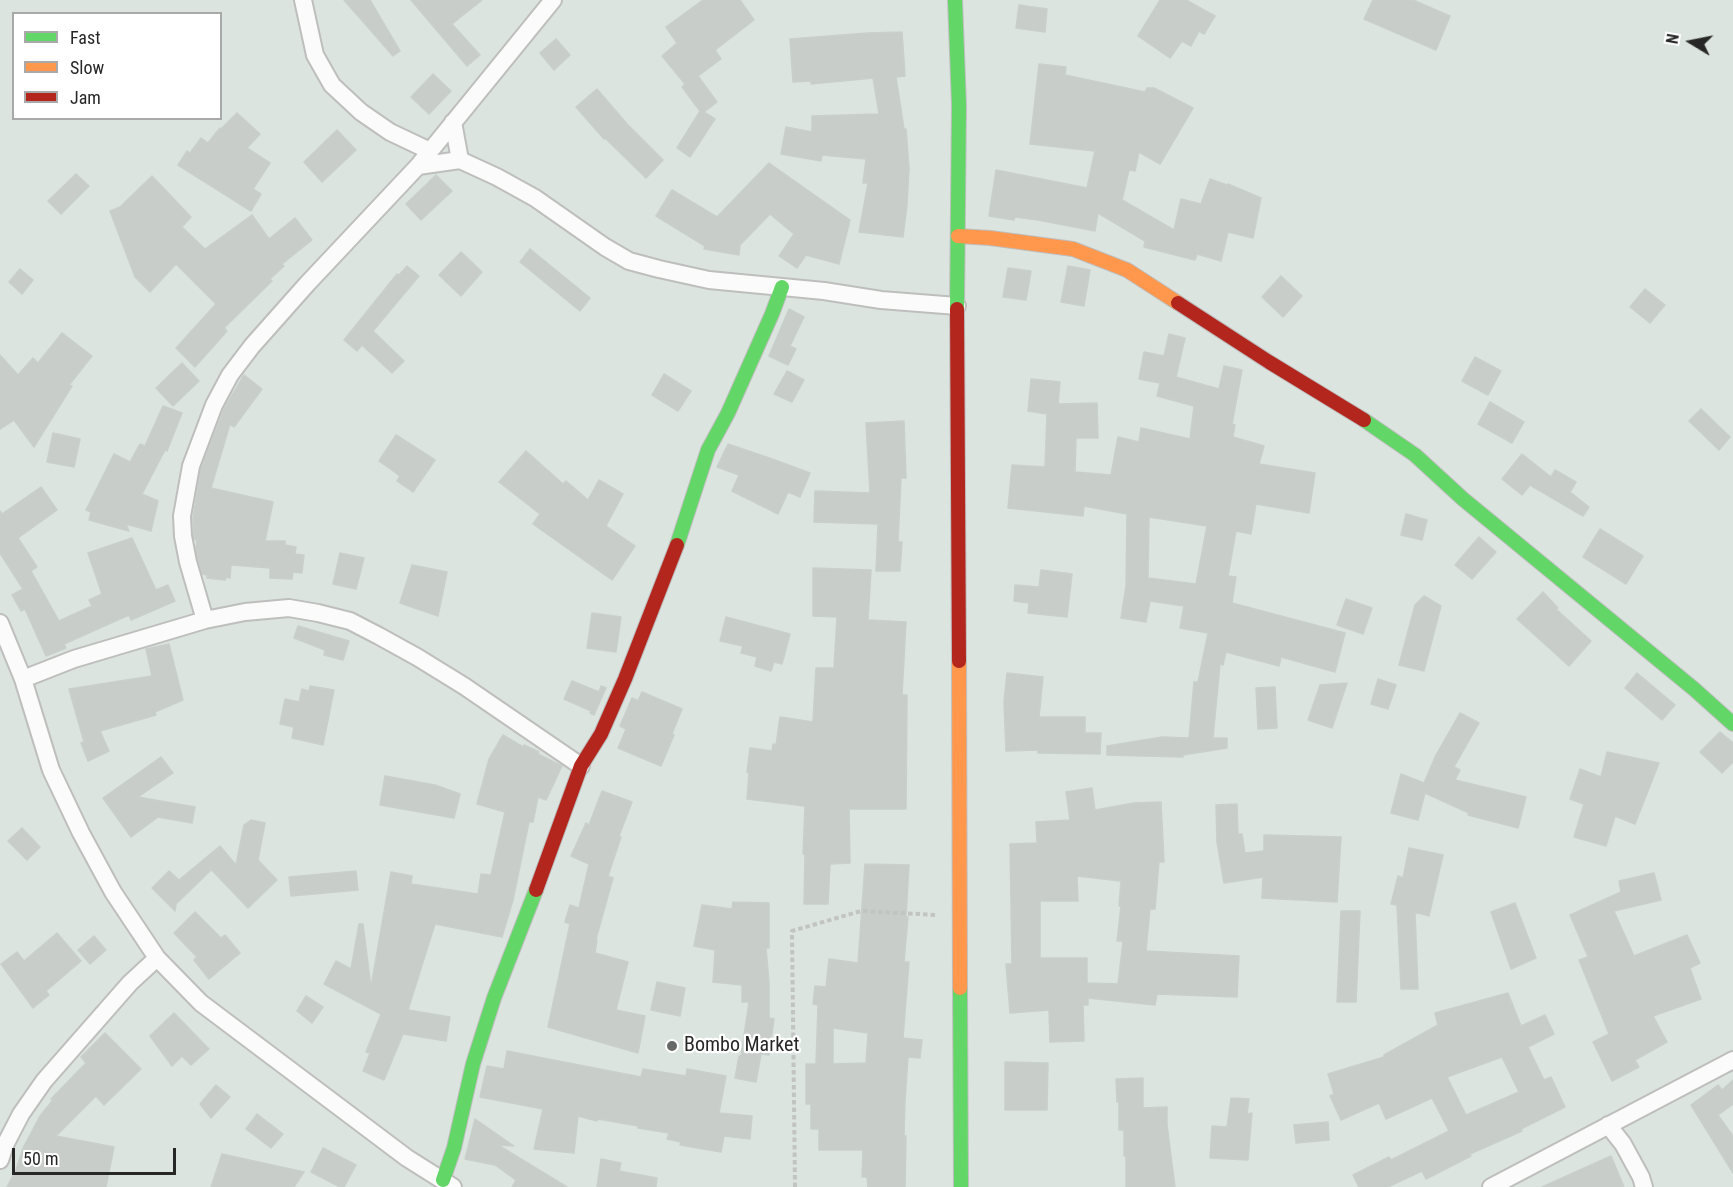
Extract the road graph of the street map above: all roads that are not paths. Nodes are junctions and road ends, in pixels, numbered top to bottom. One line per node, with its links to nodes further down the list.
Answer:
1 (303, 0): 5 (street)
2 (553, 0): 4 (street)
3 (955, 0): 8 (street)
4 (453, 122): 5 (street); 6 (street)
5 (430, 151): 7 (street)
6 (460, 160): 7 (street); 9 (street)
7 (418, 166): 11 (street)
8 (958, 236): 10 (street); 14 (street)
9 (782, 286): 10 (street); 15 (street)
10 (957, 306): 21 (street)
11 (205, 620): 13 (street); 15 (street)
12 (0, 623): 13 (street)
13 (23, 679): 16 (street)
14 (1733, 724)
15 (581, 766): 20 (street)
16 (157, 958): 19 (street); 20 (street)
17 (1733, 1060): 18 (street)
18 (1608, 1125): 22 (street); 23 (street)
19 (0, 1160)
20 (448, 1183)
21 (961, 1187)
22 (1491, 1187)
23 (1644, 1187)

